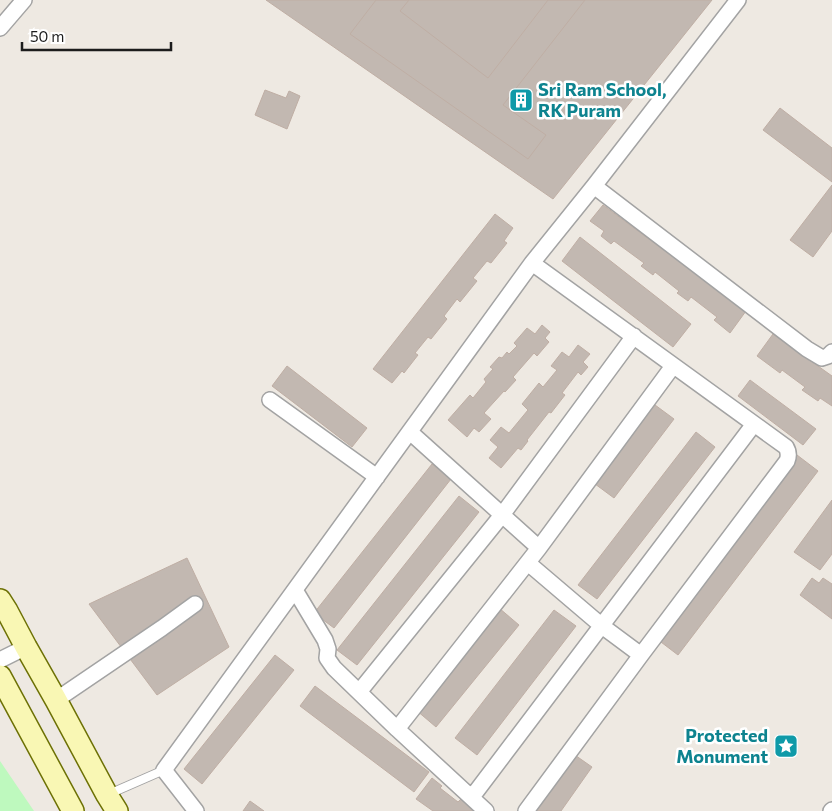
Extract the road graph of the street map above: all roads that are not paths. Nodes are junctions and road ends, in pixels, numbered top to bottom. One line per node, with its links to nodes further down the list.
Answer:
1 (24, 0): 3 (street)
2 (738, 0): 4 (street)
3 (0, 28)
4 (594, 186): 5 (street); 7 (street)
5 (532, 263): 6 (street); 11 (street)
6 (634, 336): 8 (street); 13 (street)
7 (829, 359)
8 (673, 366): 10 (street); 14 (street)
9 (270, 400): 12 (street)
10 (754, 424): 19 (street); 21 (street)
11 (410, 432): 12 (street); 13 (street)
12 (377, 477): 16 (street)
13 (502, 515): 14 (street); 24 (street)
14 (539, 548): 15 (street)
15 (528, 563): 19 (street); 26 (street)
16 (295, 590): 24 (street); 27 (street)
17 (0, 600): 20 (street)
18 (195, 604): 25 (street)
19 (602, 626): 21 (street); 28 (street)
20 (26, 647): 22 (street); 25 (street)
21 (641, 655): 33 (street)
22 (0, 660)
23 (0, 676): 30 (street)
24 (359, 692): 26 (street)
25 (56, 700): 29 (street)
26 (397, 729): 28 (street)
27 (164, 770): 29 (lane); 31 (street)
28 (472, 798): 32 (street)
29 (112, 803)
30 (73, 811)
31 (196, 811)
32 (486, 811)
33 (526, 811)

